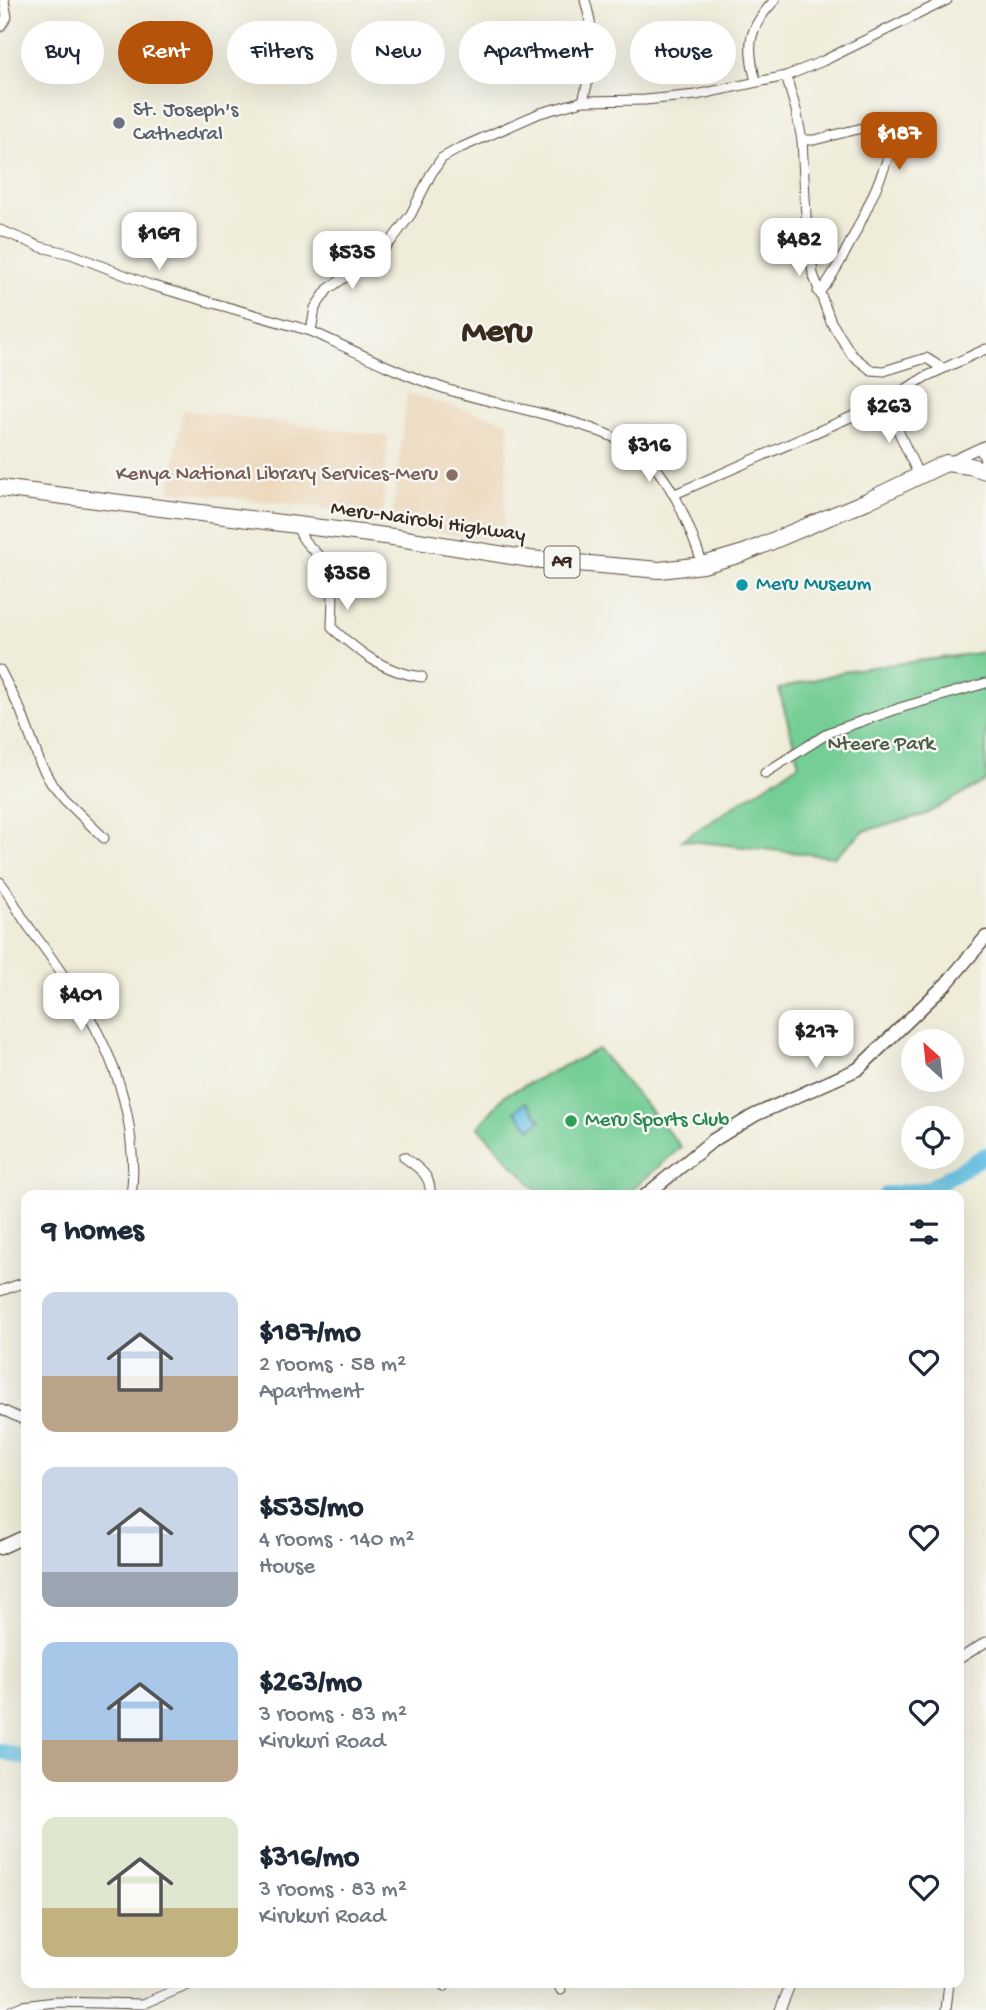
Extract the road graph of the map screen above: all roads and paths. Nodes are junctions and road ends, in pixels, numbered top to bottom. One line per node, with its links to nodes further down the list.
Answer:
1 (4, 0): 5 (street)
2 (585, 0): 8 (street)
3 (775, 0): 7 (street)
4 (947, 0): 6 (street)
5 (0, 27)
6 (786, 76): 7 (street); 9 (street)
7 (756, 82): 8 (street)
8 (583, 101): 12 (street)
9 (802, 141): 11 (street); 11 (street)
10 (0, 229): 12 (street)
11 (818, 292): 14 (street)
12 (311, 331): 22 (street)
13 (986, 349): 14 (street)
14 (942, 368): 15 (street)
15 (885, 402): 20 (street); 22 (street)
16 (983, 447): 17 (street); 18 (street)
17 (986, 462)
18 (946, 463): 19 (highway); 20 (highway, Meru-Nairobi Highway / A9)
19 (986, 471)
20 (919, 476): 24 (highway, Meru-Nairobi Highway / A9)
21 (0, 488): 23 (highway, Meru-Nairobi Highway / A9)
22 (675, 494): 24 (street)
23 (298, 526): 24 (highway, Meru-Nairobi Highway / A9); 26 (street)
24 (703, 565)
25 (0, 670): 29 (street)
26 (422, 677)
27 (986, 683): 28 (street)
28 (765, 773)
29 (104, 838)
30 (0, 882): 33 (street)
31 (986, 937): 35 (street)
32 (404, 1157): 34 (street)
33 (132, 1190)
34 (430, 1190)
35 (652, 1190)
36 (21, 1284): 37 (street)
37 (0, 1291)
38 (0, 1409): 39 (street)
39 (21, 1419)
40 (21, 1538): 41 (street)
41 (0, 1548)
42 (986, 1642): 43 (street)
43 (964, 1656)
44 (181, 1988): 47 (street)
45 (789, 1988): 48 (street)
46 (948, 1988): 49 (street)
47 (12, 2010)
48 (780, 2010)
49 (946, 2010)

